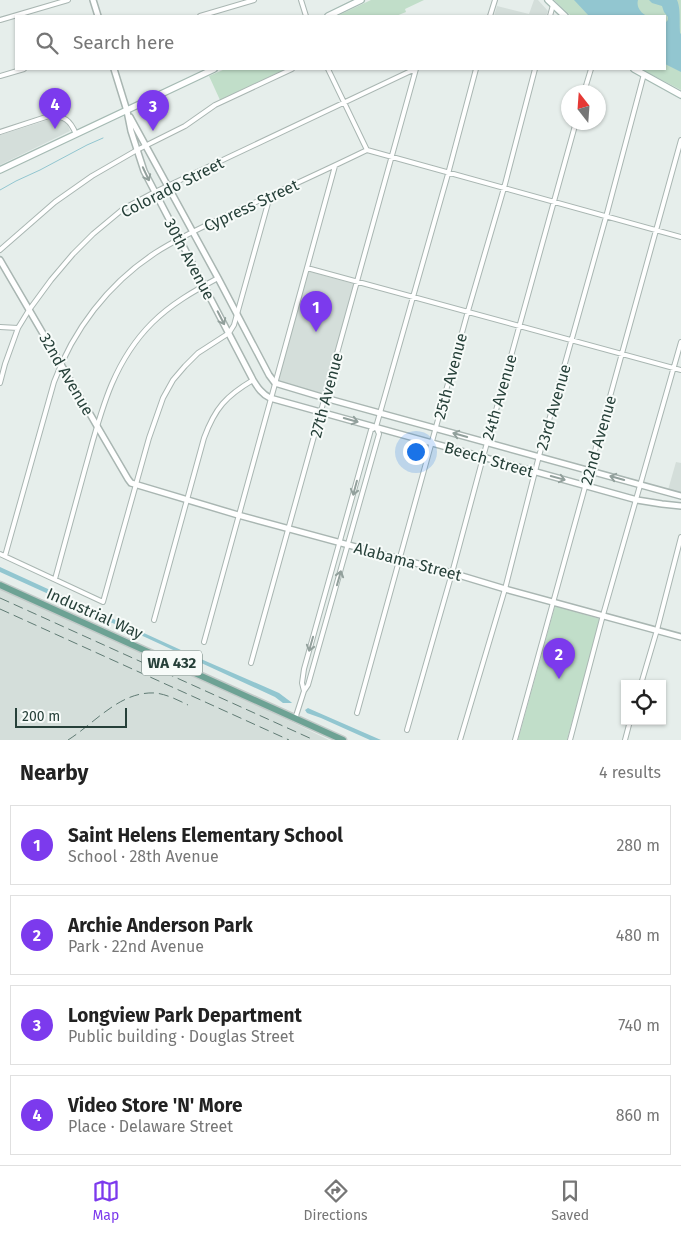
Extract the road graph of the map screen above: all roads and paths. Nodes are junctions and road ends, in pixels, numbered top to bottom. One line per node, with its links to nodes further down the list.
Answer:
1 (68, 0): 8 (street)
2 (94, 0): 9 (street)
3 (254, 0): 10 (street)
4 (301, 0): 11 (street)
5 (361, 0): 12 (main road)
6 (495, 0): 13 (street)
7 (550, 3): 14 (main road)
8 (17, 15)
9 (98, 15)
10 (203, 15)
11 (306, 15)
12 (330, 15)
13 (490, 15)
14 (564, 15)
15 (15, 16): 16 (street)
16 (0, 20)
17 (21, 70): 29 (street)
18 (114, 70): 33 (street, 30th Avenue)
19 (212, 70): 33 (main road)
20 (290, 70): 38 (street)
21 (328, 70): 32 (street)
22 (414, 70): 32 (street, Colorado Street)
23 (416, 70): 41 (street, 27th Avenue)
24 (476, 70): 44 (street)
25 (535, 70): 46 (street, 25th Avenue)
26 (591, 70): 30 (street)
27 (636, 70): 28 (main road)
28 (644, 74): 31 (main road); 50 (street, 23rd Avenue)
29 (0, 76)
30 (586, 85)
31 (681, 95)
32 (345, 103): 40 (street); 45 (street, Colorado Street)
33 (127, 111): 36 (main road); 38 (street, 30th Avenue); 39 (street, 30th Avenue)
34 (574, 130): 49 (street, 24th Avenue)
35 (0, 132): 36 (street)
36 (76, 134): 43 (main road)
37 (681, 140): 51 (street, 22nd Avenue)
38 (145, 146): 39 (street); 45 (street, 30th Avenue)
39 (137, 150): 47 (street, 30th Avenue, one-way to 47); 55 (street)
40 (367, 150): 41 (street); 42 (street, Cypress Street)
41 (392, 157): 44 (street); 59 (street, 27th Avenue)
42 (335, 166): 48 (street, Cypress Street); 57 (street)
43 (0, 170)
44 (448, 174): 46 (street); 61 (street)
45 (168, 186): 47 (street, Colorado Street); 52 (street, 30th Avenue)
46 (504, 188): 49 (street); 63 (street, 25th Avenue)
47 (155, 192): 54 (street, 30th Avenue); 62 (street, Colorado Street)
48 (270, 196): 52 (street, Cypress Street); 64 (street)
49 (554, 202): 50 (street); 65 (street, 24th Avenue)
50 (606, 217): 51 (street); 69 (street, 23rd Avenue)
51 (656, 231): 53 (street); 71 (street, 22nd Avenue)
52 (193, 232): 54 (street, Cypress Street); 58 (street, 30th Avenue)
53 (681, 237)
54 (179, 239): 60 (street, 30th Avenue); 72 (street, Cypress Street)
55 (0, 250)
56 (0, 260): 62 (street, 32nd Avenue)
57 (307, 268): 59 (street); 77 (street)
58 (218, 278): 60 (street); 64 (street, 30th Avenue)
59 (357, 281): 61 (street); 79 (street, 27th Avenue)
60 (204, 286): 68 (street, 30th Avenue, one-way to 68); 82 (street)
61 (413, 296): 63 (street); 81 (street)
62 (29, 310): 67 (street, Colorado Street); 72 (street, 32nd Avenue)
63 (468, 311): 65 (street); 84 (street, 25th Avenue)
64 (237, 315): 68 (street); 77 (street, 30th Avenue)
65 (519, 326): 69 (street); 85 (street, 24th Avenue)
66 (0, 327): 67 (street)
67 (18, 328): 76 (street, Colorado Street)
68 (229, 333): 75 (street, 30th Avenue); 91 (street)
69 (572, 340): 71 (street); 87 (street, 23rd Avenue)
70 (681, 342): 73 (street)
71 (623, 354): 73 (street); 89 (street, 22nd Avenue)
72 (61, 364): 82 (street, 32nd Avenue); 104 (street, Cypress Street)
73 (674, 368): 74 (street); 92 (street)
74 (681, 370)
75 (254, 380): 78 (street, 30th Avenue); 95 (street)
76 (0, 383)
77 (275, 383): 78 (street); 79 (street, Beech Street)
78 (270, 398): 80 (street, Beech Street); 98 (street)
79 (325, 398): 80 (street, 27th Avenue); 81 (street, Beech Street)
80 (321, 412): 83 (street, Beech Street, one-way to 83); 99 (street, 27th Avenue)
81 (380, 413): 83 (street); 84 (street, Beech Street)
82 (97, 426): 91 (street, 32nd Avenue); 107 (street)
83 (376, 427): 86 (street, Beech Street); 101 (street, one-way to 101); 102 (street)
84 (436, 428): 85 (street, Beech Street, one-way to 84); 86 (street, 25th Avenue)
85 (487, 442): 87 (street, Beech Street); 88 (street, 24th Avenue)
86 (432, 443): 88 (street, Beech Street); 105 (street, 25th Avenue)
87 (539, 456): 89 (street, Beech Street); 90 (street, 23rd Avenue)
88 (482, 458): 90 (street, Beech Street); 106 (street, 24th Avenue)
89 (590, 470): 92 (street, Beech Street, one-way to 89); 93 (street, 22nd Avenue)
90 (535, 472): 93 (street, Beech Street, one-way to 93); 109 (street, 23rd Avenue)
91 (136, 485): 95 (street, Alabama Street); 107 (street)
92 (641, 485): 94 (street, Beech Street); 96 (street)
93 (585, 486): 96 (street, Beech Street); 110 (street, 22nd Avenue)
94 (681, 496)
95 (187, 500): 98 (street, Alabama Street); 112 (street)
96 (637, 500): 97 (street, Beech Street); 111 (street)
97 (681, 506)
98 (238, 515): 99 (street, Alabama Street); 115 (street)
99 (289, 528): 101 (street, Alabama Street); 116 (street, 27th Avenue)
100 (681, 537): 113 (street)
101 (340, 543): 102 (street, Alabama Street); 118 (street, one-way to 118)
102 (348, 545): 105 (street, Alabama Street); 118 (street, one-way to 102)
103 (0, 554): 104 (street)
104 (6, 556): 107 (street)
105 (400, 559): 106 (street, Alabama Street); 119 (street, 25th Avenue)
106 (452, 573): 109 (street, Alabama Street); 122 (street, 24th Avenue)
107 (55, 579)
108 (0, 585): 120 (main road, Industrial Way / WA 432)
109 (505, 589): 110 (street, Alabama Street); 124 (street, 23rd Avenue)
110 (554, 602): 111 (street, Alabama Street); 125 (street, 22nd Avenue)
111 (604, 616): 113 (street, Alabama Street); 126 (street)
112 (154, 620)
113 (657, 630): 114 (street, Alabama Street); 117 (street)
114 (681, 636)
115 (204, 642)
116 (251, 663)
117 (642, 680)
118 (304, 691): 120 (street)
119 (357, 713)
120 (295, 719): 123 (main road, Industrial Way / WA 432)
121 (629, 725): 127 (street)
122 (408, 730)
123 (343, 740)
124 (460, 740)
125 (515, 740)
126 (570, 740)
127 (625, 740)

